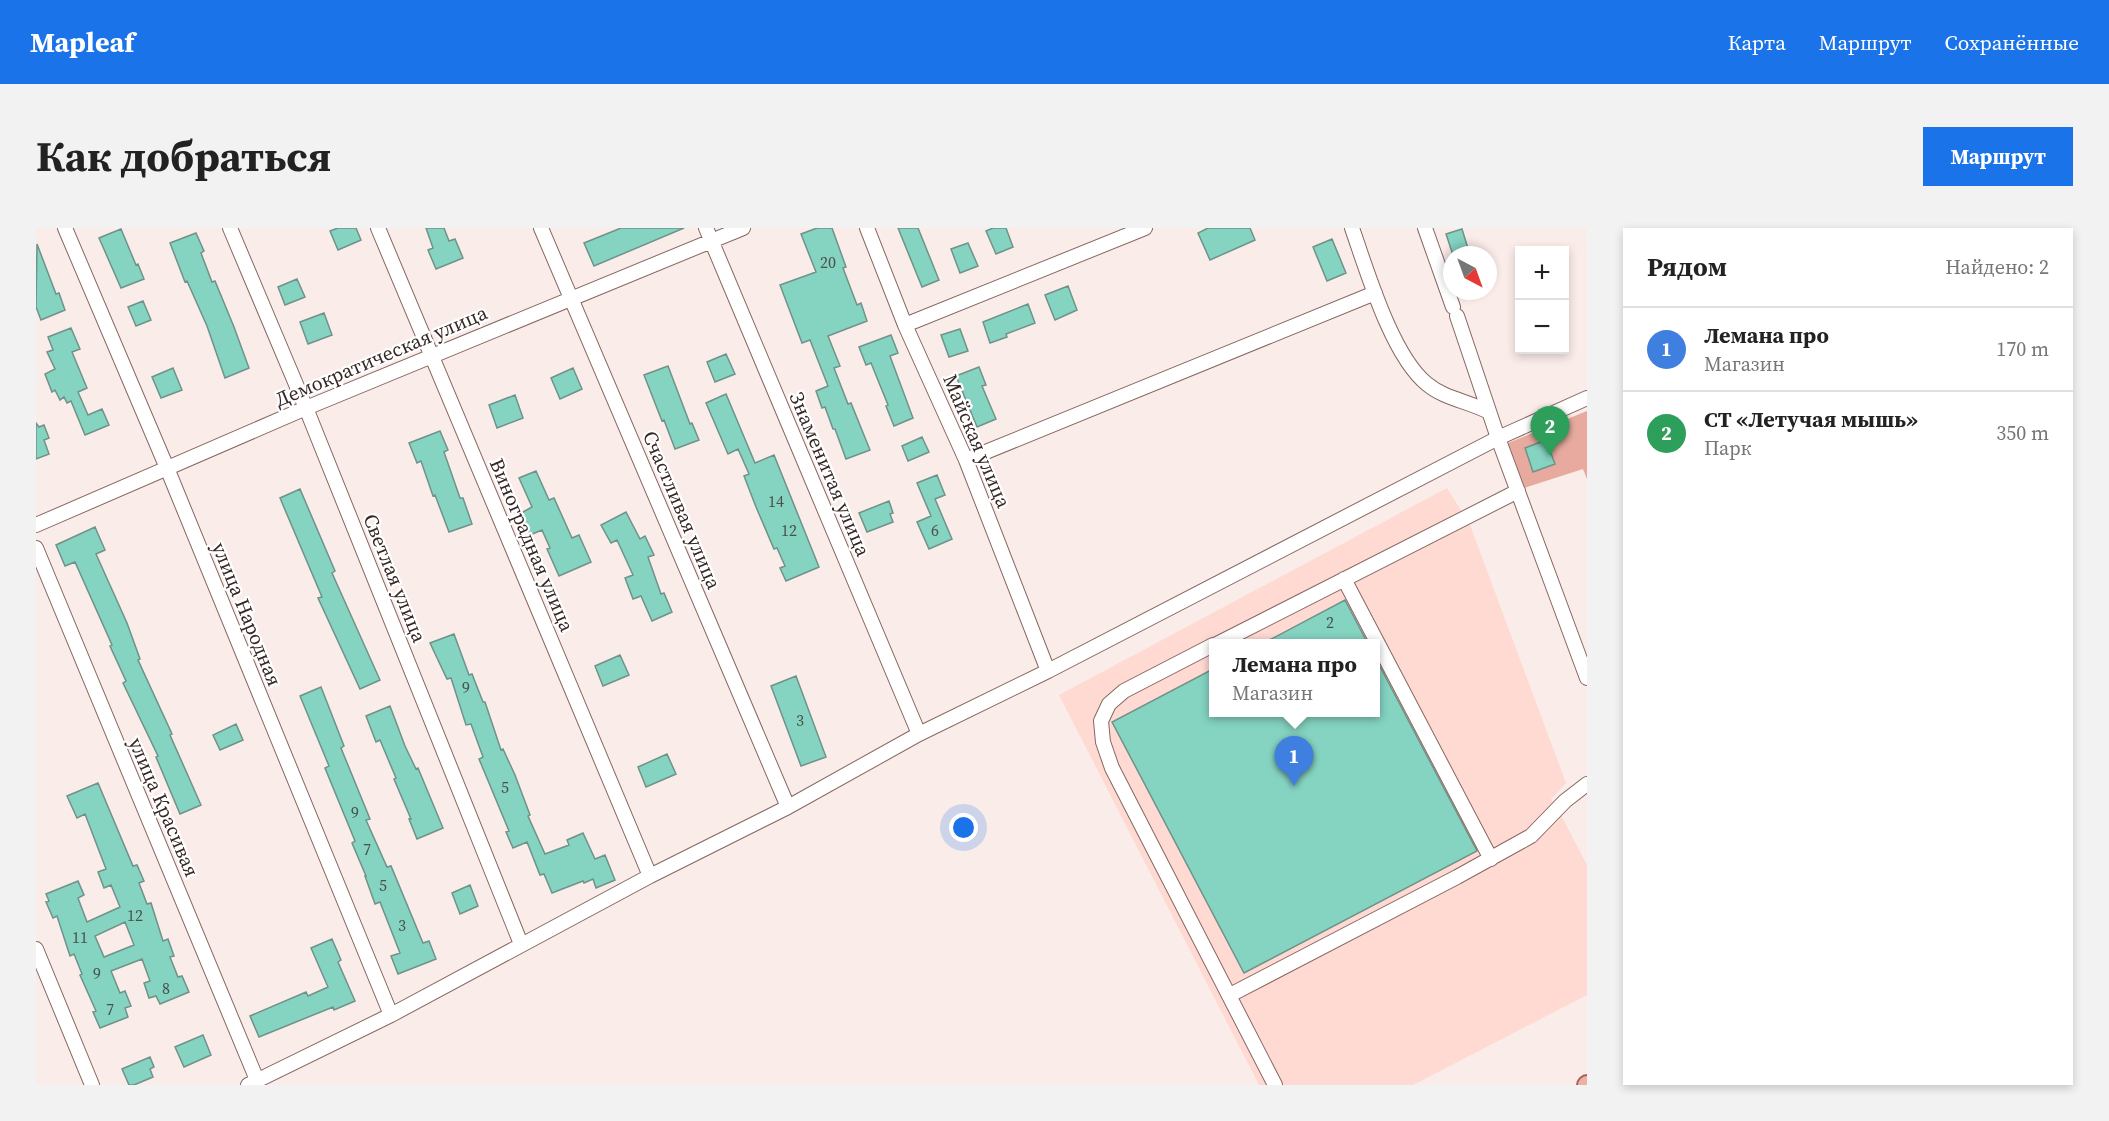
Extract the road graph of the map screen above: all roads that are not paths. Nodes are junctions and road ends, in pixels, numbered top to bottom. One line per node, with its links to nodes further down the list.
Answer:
1 (65, 228): 20 (street, улица Народная)
2 (230, 228): 16 (street, Светлая улица)
3 (378, 228): 14 (street, Виноградная улица)
4 (541, 228): 12 (street, Счастливая улица)
5 (743, 228): 10 (street, Демократическая улица)
6 (867, 228): 13 (street, Майская улица)
7 (1145, 228): 13 (street)
8 (1352, 228): 11 (street)
9 (1425, 228): 17 (street)
10 (708, 235): 12 (street, Демократическая улица); 31 (street, Знаменитая улица)
11 (1375, 293): 17 (street); 19 (street)
12 (570, 299): 14 (street, Демократическая улица); 33 (street, Счастливая улица)
13 (905, 325): 19 (street, Майская улица)
14 (432, 356): 16 (street, Демократическая улица); 35 (street, Виноградная улица)
15 (1587, 398): 18 (street)
16 (306, 408): 20 (street, Демократическая улица); 36 (street, Светлая улица)
17 (1489, 412): 18 (street)
18 (1498, 438): 21 (street); 29 (street)
19 (966, 460): 29 (street, Майская улица)
20 (167, 468): 22 (street, Демократическая улица); 39 (street, улица Народная)
21 (1518, 491): 24 (street); 30 (street)
22 (36, 525)
23 (36, 548): 40 (street, улица Красивая)
24 (1344, 579): 25 (street); 26 (street)
25 (1225, 639)
26 (1376, 639)
27 (1209, 647): 38 (street)
28 (1380, 648): 34 (street)
29 (1048, 671): 31 (street)
30 (1587, 678)
31 (919, 734): 33 (street)
32 (1587, 784): 34 (street)
33 (788, 807): 35 (street)
34 (1491, 859): 38 (street)
35 (650, 876): 36 (street)
36 (521, 944): 39 (street)
37 (36, 949): 41 (street)
38 (1230, 995): 42 (street)
39 (391, 1015): 40 (street)
40 (252, 1083)
41 (92, 1085)
42 (1275, 1085)

